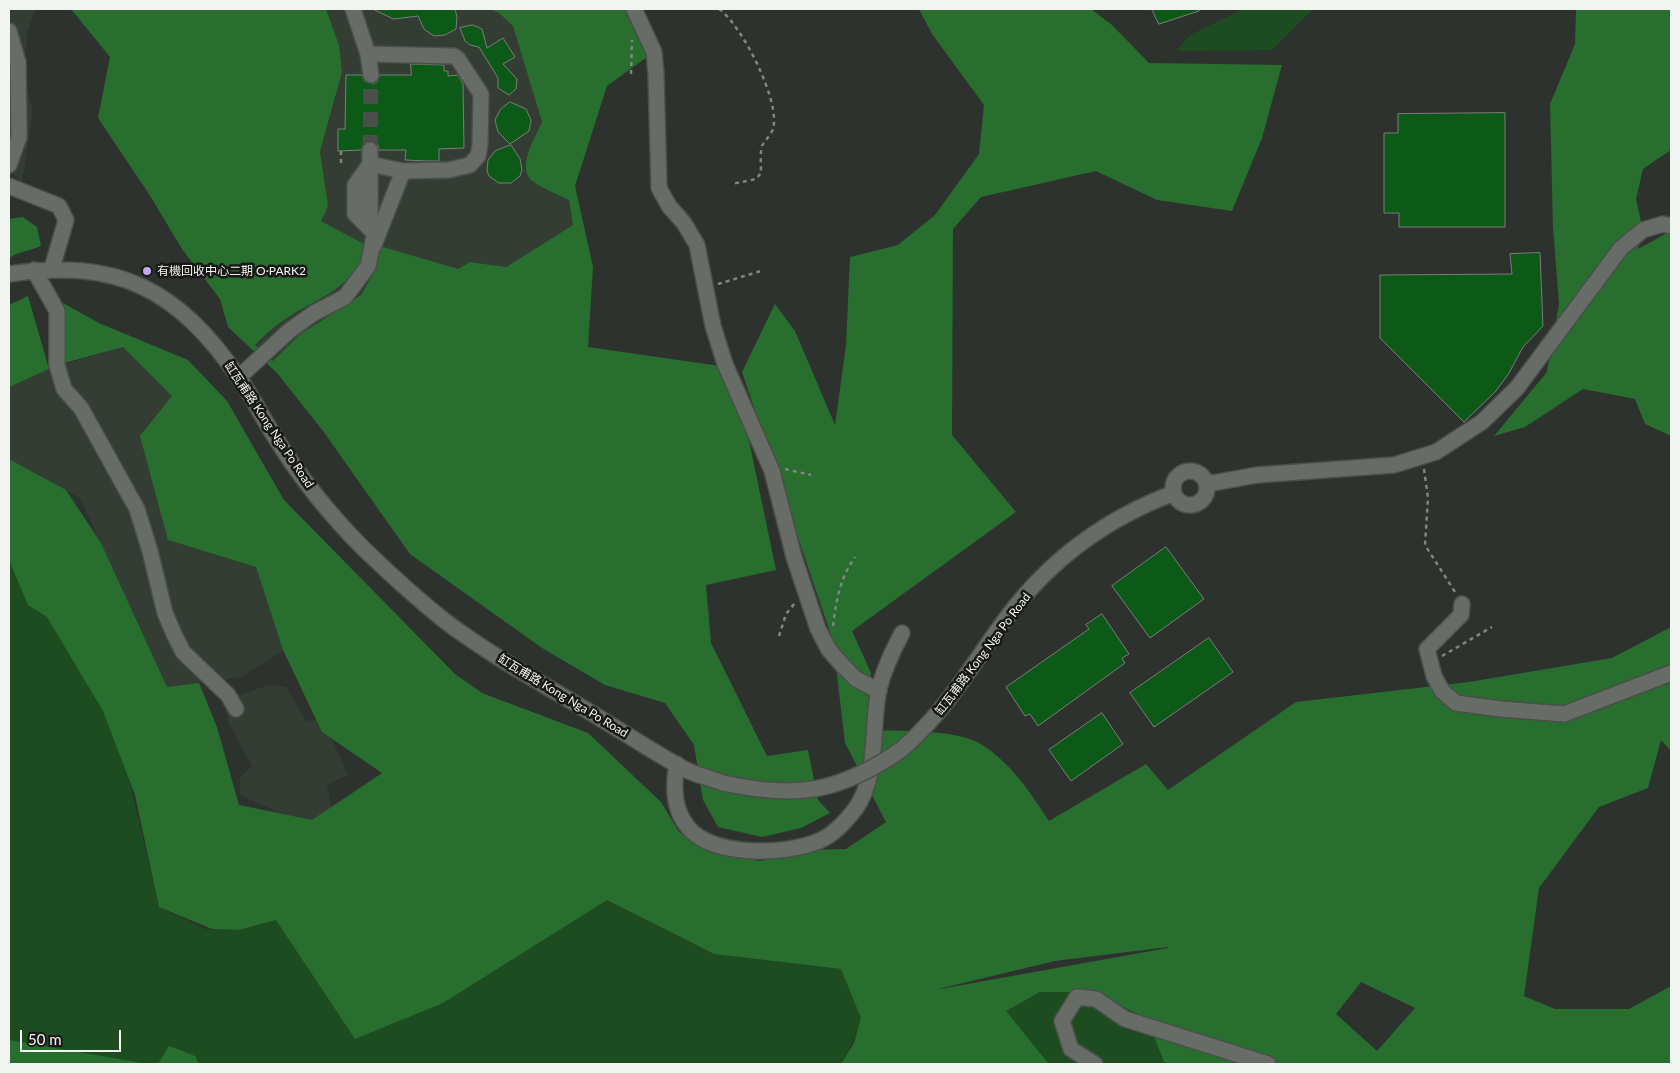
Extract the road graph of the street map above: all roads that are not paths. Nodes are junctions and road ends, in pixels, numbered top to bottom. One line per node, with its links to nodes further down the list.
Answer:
1 (353, 9): 4 (street)
2 (634, 9): 20 (street)
3 (9, 31): 6 (street)
4 (368, 54): 5 (street); 7 (street)
5 (371, 75)
6 (9, 165)
7 (403, 171): 10 (street); 10 (street)
8 (9, 186): 11 (street)
9 (1671, 226): 15 (street)
10 (373, 239): 14 (street)
11 (52, 268): 12 (street, 缸瓦甫路 Kong Nga Po Road); 14 (street, 缸瓦甫路 Kong Nga Po Road)
12 (34, 270): 13 (street, 缸瓦甫路 Kong Nga Po Road); 21 (street)
13 (9, 274)
14 (239, 377): 22 (street, 缸瓦甫路 Kong Nga Po Road)
15 (1207, 484): 16 (street); 16 (street)
16 (1174, 493): 22 (street, 缸瓦甫路 Kong Nga Po Road, bridge)
17 (1462, 604): 19 (street)
18 (902, 633): 20 (street)
19 (1671, 673)
20 (879, 691): 22 (street)
21 (236, 709)
22 (676, 764)
23 (1095, 1064): 24 (street)
24 (1268, 1064)

